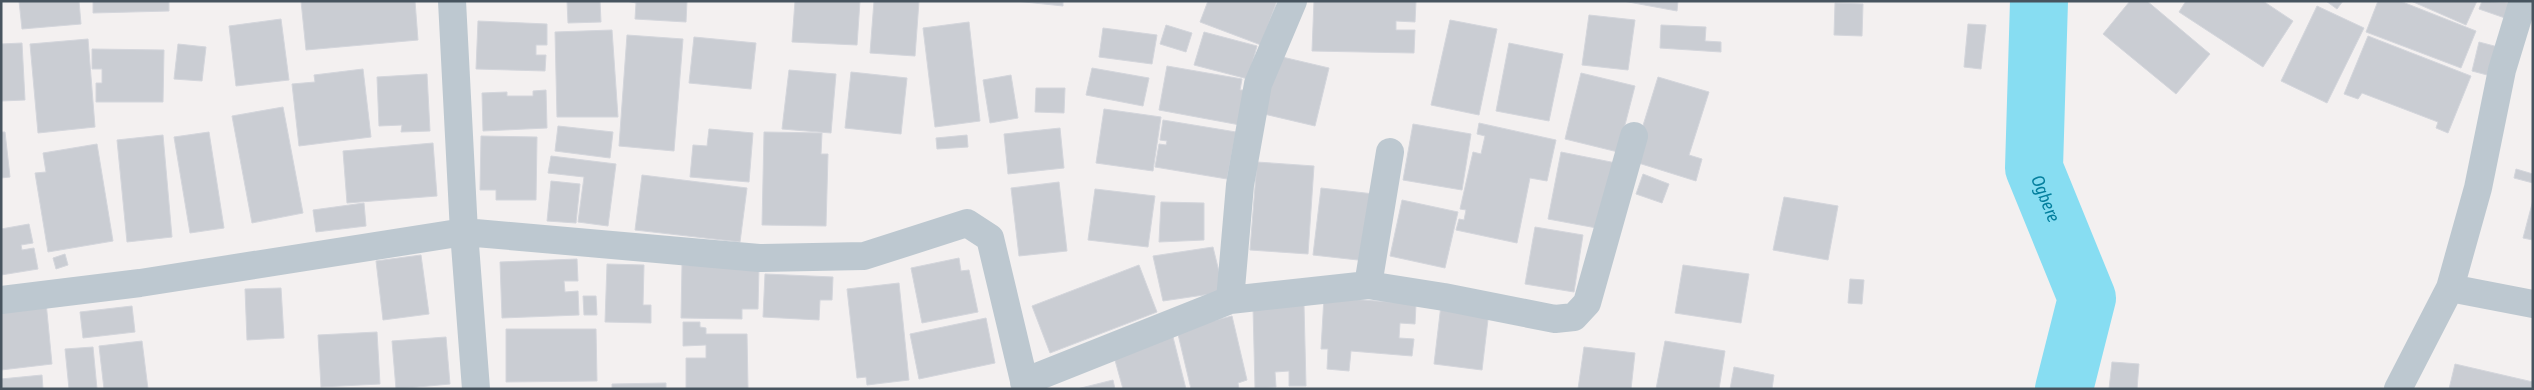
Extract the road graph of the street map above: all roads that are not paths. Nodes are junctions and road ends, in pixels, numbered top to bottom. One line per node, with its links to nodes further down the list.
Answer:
1 (452, 1): 6 (street)
2 (1293, 1): 10 (street)
3 (2523, 1): 8 (street)
4 (1634, 136): 7 (street)
5 (1390, 152): 7 (street)
6 (464, 232): 9 (street); 12 (street); 13 (street)
7 (1368, 285): 10 (street)
8 (2450, 288): 11 (street); 14 (street)
9 (1, 300)
10 (1230, 300): 12 (street)
11 (2533, 304)
12 (1025, 385)
13 (476, 389)
14 (2398, 389)

